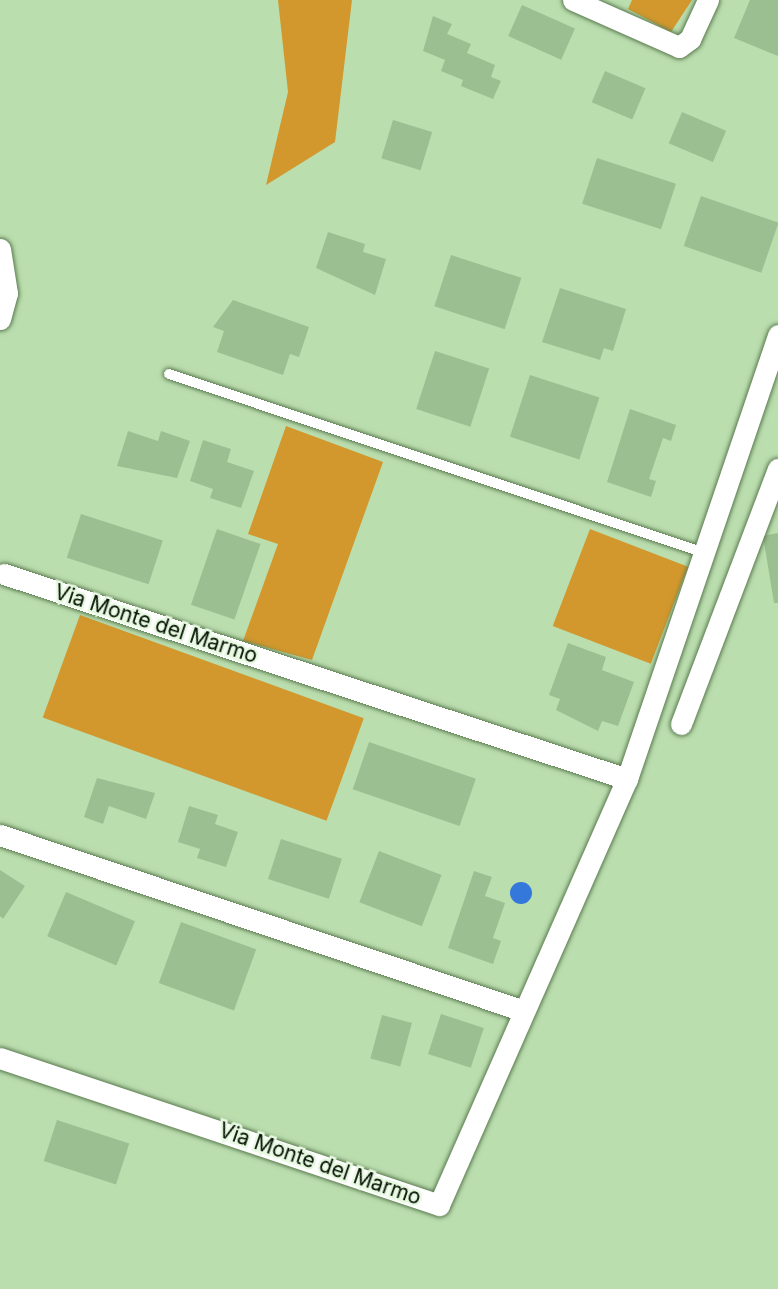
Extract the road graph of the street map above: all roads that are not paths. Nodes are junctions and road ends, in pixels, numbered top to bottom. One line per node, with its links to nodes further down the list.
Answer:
1 (573, 0): 2 (street)
2 (708, 0)
3 (0, 248): 4 (street)
4 (0, 319)
5 (778, 335): 9 (street, Via Monte del Marmo)
6 (169, 374): 9 (lane)
7 (778, 469): 8 (street)
8 (768, 512): 11 (street)
9 (705, 553): 12 (street, Via Monte del Marmo)
10 (4, 574): 12 (street, Via Monte del Marmo)
11 (681, 724)
12 (627, 779): 14 (street, Via Monte del Marmo)
13 (0, 835): 14 (street)
14 (524, 1011): 15 (street, Via Monte del Marmo)
15 (0, 1058)

